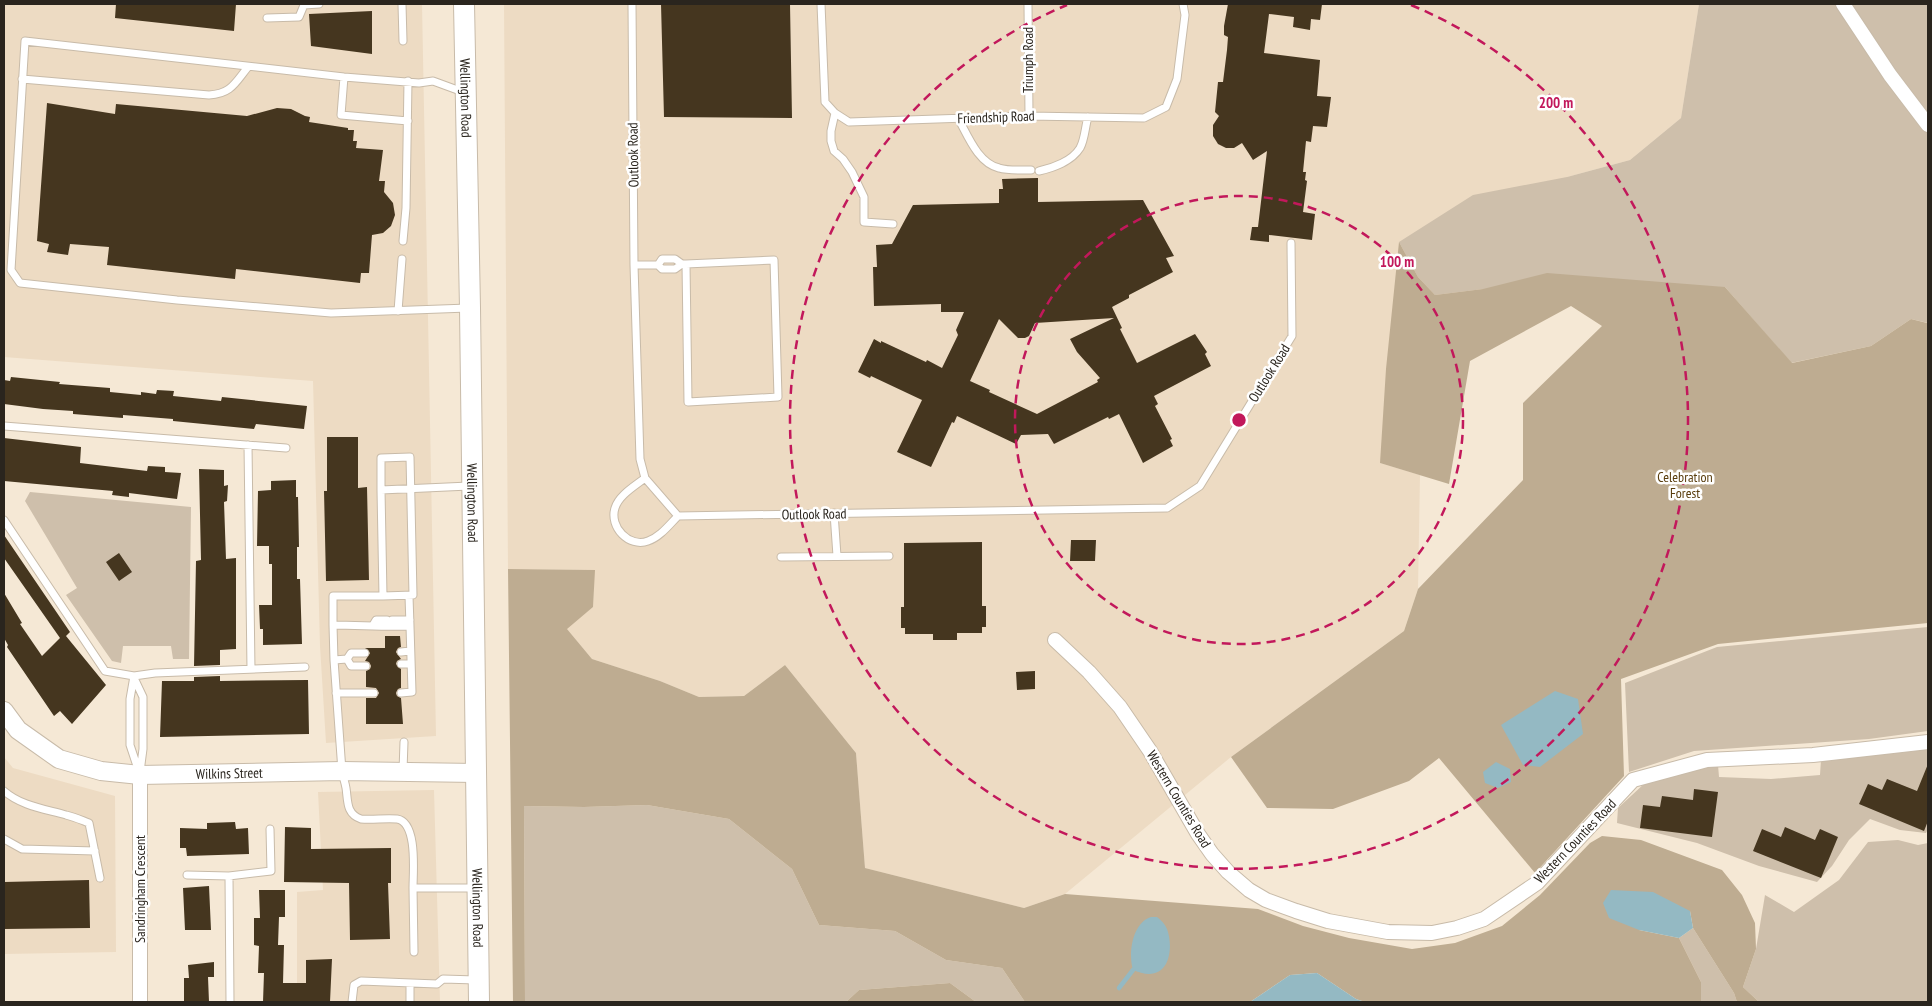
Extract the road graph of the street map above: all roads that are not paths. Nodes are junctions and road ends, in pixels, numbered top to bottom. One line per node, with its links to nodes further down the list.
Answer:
1 (319, 4): 9 (lane)
2 (402, 4): 10 (lane)
3 (464, 4): 15 (main road, Wellington Road)
4 (632, 4): 29 (lane, Outlook Road)
5 (821, 4): 16 (lane)
6 (1028, 4): 17 (lane, Triumph Road)
7 (1183, 4): 18 (lane, Friendship Road)
8 (1843, 4): 21 (street)
9 (267, 18)
10 (403, 41)
11 (248, 67): 12 (lane); 13 (lane); 13 (lane)
12 (344, 77): 14 (lane); 20 (lane)
13 (22, 79): 31 (lane)
14 (408, 81): 15 (lane); 20 (lane)
15 (465, 92): 30 (main road, Wellington Road)
16 (835, 114): 19 (lane, Friendship Road); 24 (lane)
17 (1029, 116): 18 (lane, Friendship Road); 19 (lane, Friendship Road)
18 (1088, 117): 23 (lane)
19 (958, 118): 22 (lane)
20 (408, 121): 25 (lane)
21 (1928, 125)
22 (1031, 170)
23 (1039, 171)
24 (893, 224)
25 (403, 241)
26 (1291, 244): 39 (lane, Outlook Road)
27 (402, 259): 31 (lane)
28 (684, 264): 28 (lane); 29 (lane)
29 (634, 265): 35 (lane, Outlook Road)
30 (470, 308): 31 (lane); 36 (main road, Wellington Road)
31 (398, 311)
32 (4, 426): 33 (lane)
33 (248, 445): 34 (lane); 60 (lane)
34 (286, 448)
35 (645, 478): 40 (lane, Outlook Road); 40 (lane)
36 (472, 486): 37 (lane); 70 (main road, Wellington Road)
37 (411, 489): 38 (lane); 38 (lane); 46 (lane)
38 (381, 490): 45 (lane)
39 (834, 513): 40 (lane, Outlook Road); 42 (lane)
40 (678, 516)
41 (4, 520): 61 (lane)
42 (837, 556): 43 (lane); 44 (lane)
43 (889, 556)
44 (781, 557)
45 (383, 596): 46 (lane); 48 (lane)
46 (409, 596): 47 (lane)
47 (410, 623): 49 (lane); 49 (lane); 51 (lane)
48 (333, 625): 49 (lane); 54 (lane)
49 (374, 625)
50 (1055, 640): 67 (street, Western Counties Road)
51 (410, 651): 53 (lane); 57 (lane)
52 (365, 652): 55 (lane)
53 (401, 652)
54 (334, 660): 55 (lane); 62 (lane)
55 (347, 660): 58 (lane)
56 (401, 664): 57 (lane)
57 (411, 664): 64 (lane)
58 (366, 666)
59 (304, 667): 60 (lane)
60 (251, 669): 61 (lane)
61 (134, 676): 71 (lane); 71 (lane)
62 (336, 693): 63 (lane); 68 (lane)
63 (374, 693)
64 (401, 693)
65 (4, 711): 71 (street, Wilkins Street)
66 (404, 742): 69 (lane)
67 (1928, 742)
68 (342, 772): 69 (street, Wilkins Street); 71 (street, Wilkins Street); 79 (lane)
69 (403, 772): 70 (street, Wilkins Street)
70 (476, 773): 80 (main road, Wellington Road)
71 (140, 775): 84 (street, Sandringham Crescent)
72 (4, 791): 75 (lane)
73 (270, 829): 77 (lane)
74 (4, 839): 75 (lane)
75 (95, 852): 78 (lane)
76 (187, 875): 77 (lane)
77 (229, 876): 85 (lane)
78 (100, 878)
79 (413, 888): 80 (lane); 81 (lane)
80 (478, 888): 82 (main road, Wellington Road)
81 (414, 952)
82 (479, 980): 83 (lane); 88 (main road, Wellington Road)
83 (410, 983): 86 (lane); 87 (lane)
84 (140, 1002)
85 (230, 1002)
86 (352, 1002)
87 (410, 1002)
88 (479, 1002)

